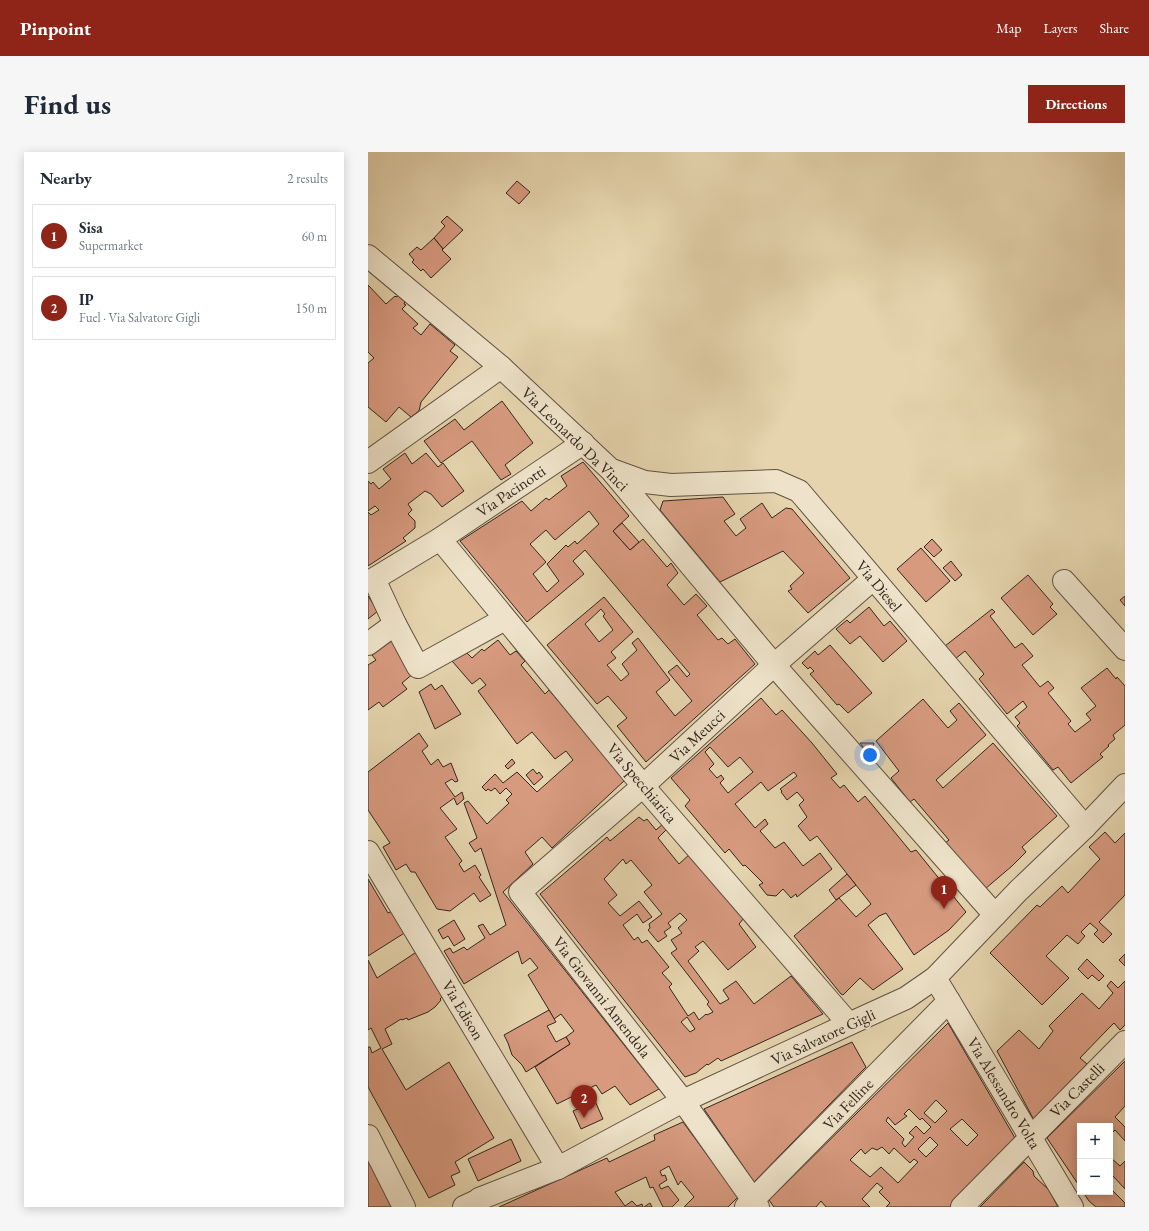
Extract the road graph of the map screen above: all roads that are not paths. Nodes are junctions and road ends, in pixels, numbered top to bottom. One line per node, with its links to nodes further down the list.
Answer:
1 (368, 256): 2 (street, Via Leonardo Da Vinci)
2 (501, 367): 3 (street, Via Leonardo Da Vinci); 4 (street)
3 (583, 443): 5 (street, Via Leonardo Da Vinci); 6 (street, Via Pacinotti)
4 (368, 462)
5 (611, 470): 7 (street, Via Diesel); 13 (street, Via Leonardo Da Vinci)
6 (440, 539): 9 (street, Via Specchiarica); 10 (street, Via Pacinotti)
7 (873, 579): 13 (street, Via Meucci); 16 (street, Via Diesel)
8 (1064, 581): 12 (street)
9 (505, 619): 10 (street); 15 (street, Via Specchiarica)
10 (395, 624): 11 (street)
11 (368, 644)
12 (1125, 649)
13 (774, 665): 15 (street, Via Meucci); 19 (street)
14 (1125, 785): 16 (street, Via Salvatore Gigli)
15 (643, 786): 18 (street, Via Meucci); 22 (street, Via Specchiarica)
16 (1085, 827): 19 (street, Via Salvatore Gigli)
17 (368, 852): 27 (street, Via Edison)
18 (520, 892): 24 (street, Via Giovanni Amendola)
19 (995, 915): 20 (street, Via Salvatore Gigli)
20 (935, 978): 21 (street, Via Alessandro Volta); 22 (street, Via Salvatore Gigli)
21 (949, 1001): 26 (street, Via Alessandro Volta); 29 (street, Via Felline)
22 (849, 1024): 24 (street, Via Salvatore Gigli)
23 (1125, 1042): 26 (street, Via Castelli)
24 (683, 1101): 27 (street, Via Salvatore Gigli); 29 (street, Via Giovanni Amendola)
25 (368, 1136): 30 (street)
26 (1030, 1137): 31 (street, Via Castelli); 32 (street, Via Alessandro Volta)
27 (558, 1168): 28 (street, Via Salvatore Gigli)
28 (474, 1205)
29 (753, 1205)
30 (404, 1207)
31 (962, 1207)
32 (1072, 1207)

